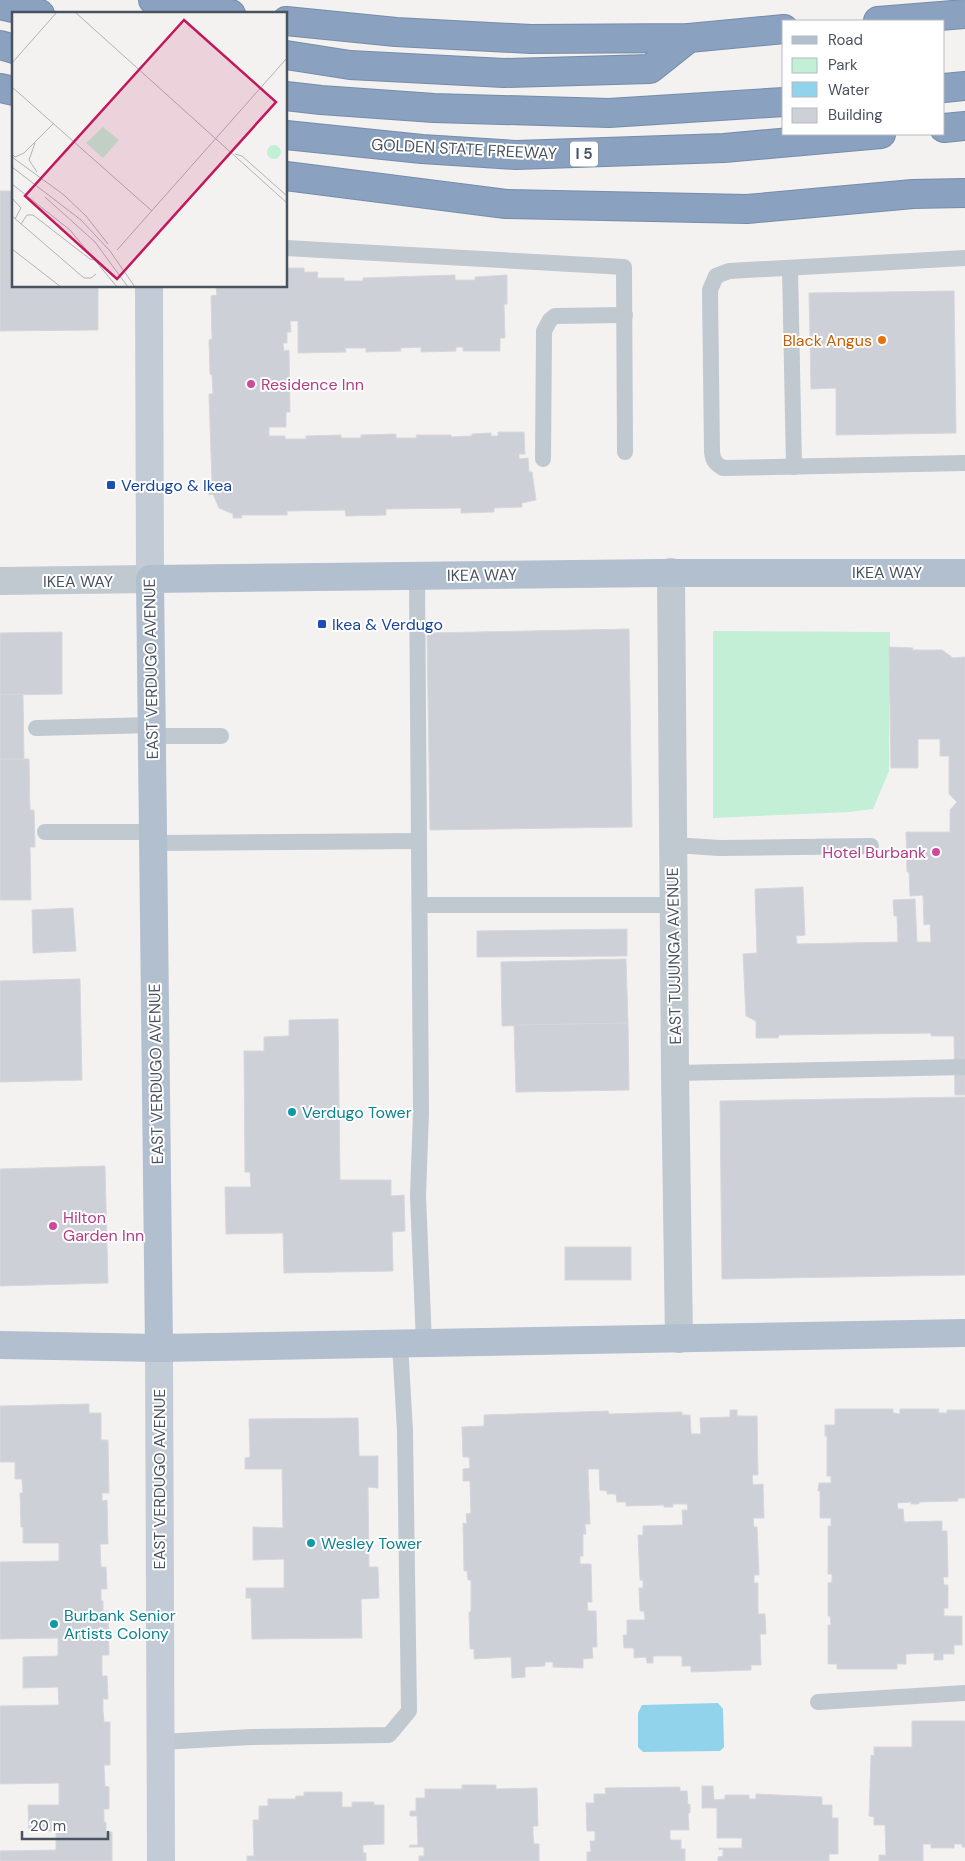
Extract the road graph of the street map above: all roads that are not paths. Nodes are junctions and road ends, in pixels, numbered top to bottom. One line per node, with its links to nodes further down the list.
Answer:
1 (154, 0): 2 (highway)
2 (205, 4): 5 (highway)
3 (0, 5): 4 (highway)
4 (31, 12)
5 (227, 12)
6 (965, 14): 7 (highway)
7 (890, 20)
8 (288, 21): 10 (highway)
9 (782, 29): 10 (highway)
10 (689, 38): 11 (highway)
11 (288, 55)
12 (965, 86): 13 (highway)
13 (945, 88)
14 (288, 96): 15 (highway)
15 (782, 102)
16 (965, 126): 17 (highway)
17 (945, 128)
18 (288, 135): 19 (highway, GOLDEN STATE FREEWAY / I 5)
19 (870, 135)
20 (288, 176): 21 (highway)
21 (965, 192)
22 (288, 248): 26 (lane)
23 (965, 258): 24 (lane)
24 (790, 268): 30 (lane); 30 (lane)
25 (149, 288): 34 (main road, EAST VERDUGO AVENUE)
26 (625, 315): 27 (lane); 28 (lane)
27 (626, 452)
28 (543, 458)
29 (965, 463): 30 (lane)
30 (794, 466)
31 (671, 572): 32 (main road, IKEA WAY); 33 (main road, IKEA WAY); 42 (street, EAST TUJUNGA AVENUE)
32 (965, 572)
33 (417, 576): 34 (main road, IKEA WAY); 41 (lane)
34 (150, 579): 35 (street, IKEA WAY); 37 (main road, EAST VERDUGO AVENUE)
35 (0, 581)
36 (36, 728): 37 (lane)
37 (152, 731): 38 (lane); 40 (main road, EAST VERDUGO AVENUE)
38 (222, 736)
39 (45, 832): 40 (lane)
40 (153, 838): 41 (lane); 52 (main road, EAST VERDUGO AVENUE)
41 (419, 841): 44 (lane)
42 (673, 845): 43 (lane); 45 (street, EAST TUJUNGA AVENUE)
43 (871, 846)
44 (420, 905): 45 (lane); 50 (lane)
45 (673, 905): 47 (street, EAST TUJUNGA AVENUE)
46 (965, 1067): 47 (lane)
47 (675, 1073): 49 (street, EAST TUJUNGA AVENUE)
48 (965, 1333): 49 (main road)
49 (679, 1339): 50 (main road)
50 (412, 1344): 52 (main road); 55 (lane)
51 (0, 1345): 52 (main road)
52 (159, 1348): 55 (main road, EAST VERDUGO AVENUE)
53 (965, 1694): 54 (lane)
54 (818, 1702)
55 (161, 1742): 56 (main road, EAST VERDUGO AVENUE)
56 (161, 1861)

